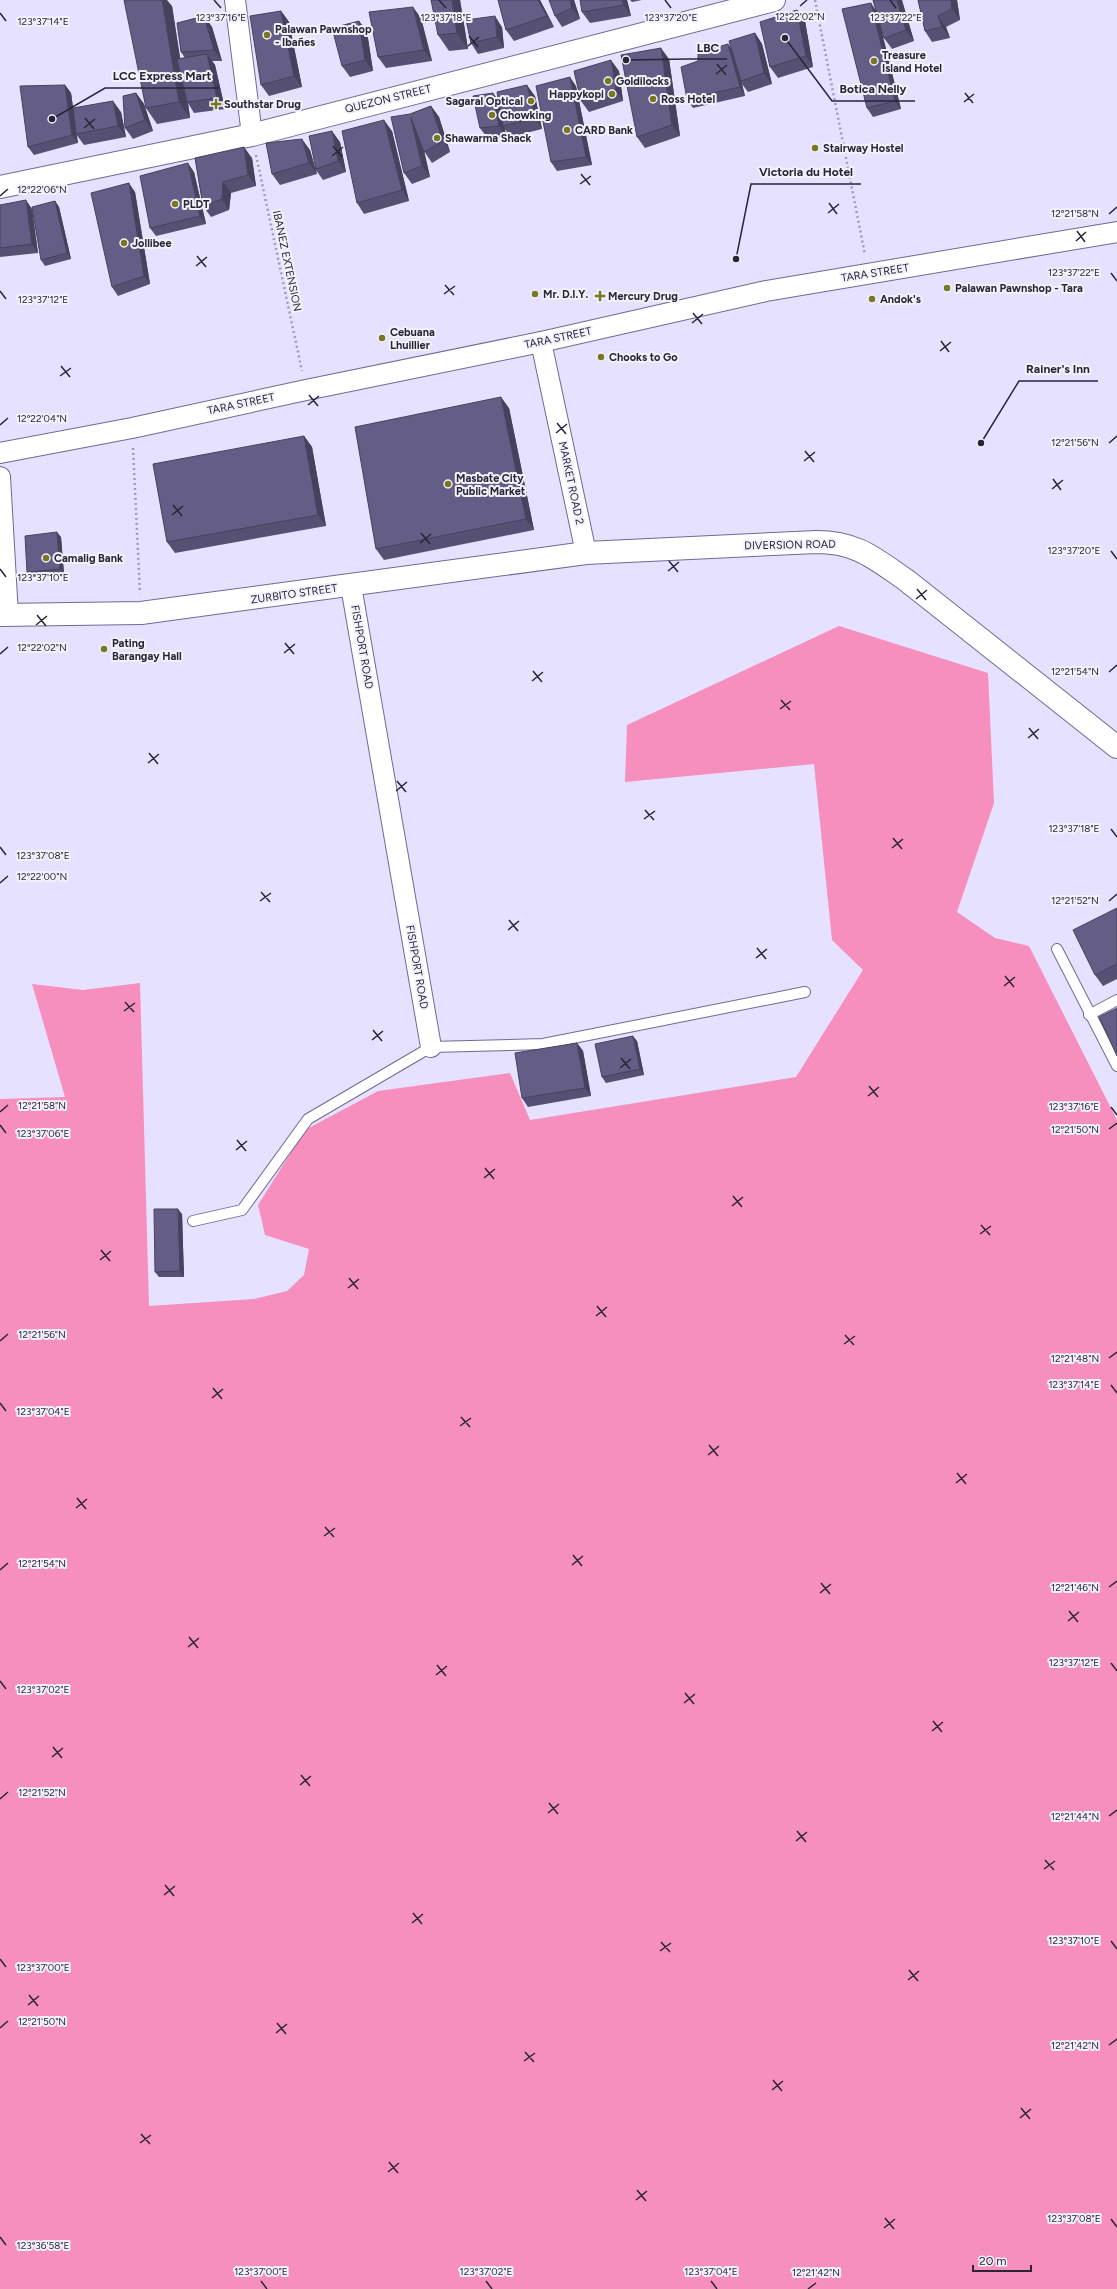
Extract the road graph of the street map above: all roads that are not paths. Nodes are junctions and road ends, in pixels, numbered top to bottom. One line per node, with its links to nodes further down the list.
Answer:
1 (235, 0): 3 (street)
2 (774, 0): 3 (street, QUEZON STREET)
3 (252, 135): 4 (street, QUEZON STREET)
4 (0, 187)
5 (1117, 232): 6 (street, TARA STREET)
6 (541, 342): 7 (street, TARA STREET); 9 (street, MARKET ROAD 2)
7 (0, 453)
8 (0, 477): 11 (street)
9 (586, 553): 10 (street, ZURBITO STREET); 12 (street, DIVERSION ROAD)
10 (351, 586): 11 (street, ZURBITO STREET); 17 (street, FISHPORT ROAD)
11 (4, 615)
12 (1117, 747)
13 (1057, 949): 16 (lane)
14 (805, 992): 17 (lane)
15 (1117, 1000): 16 (lane)
16 (1089, 1015): 18 (lane)
17 (431, 1046): 19 (lane)
18 (1117, 1066)
19 (193, 1221)

